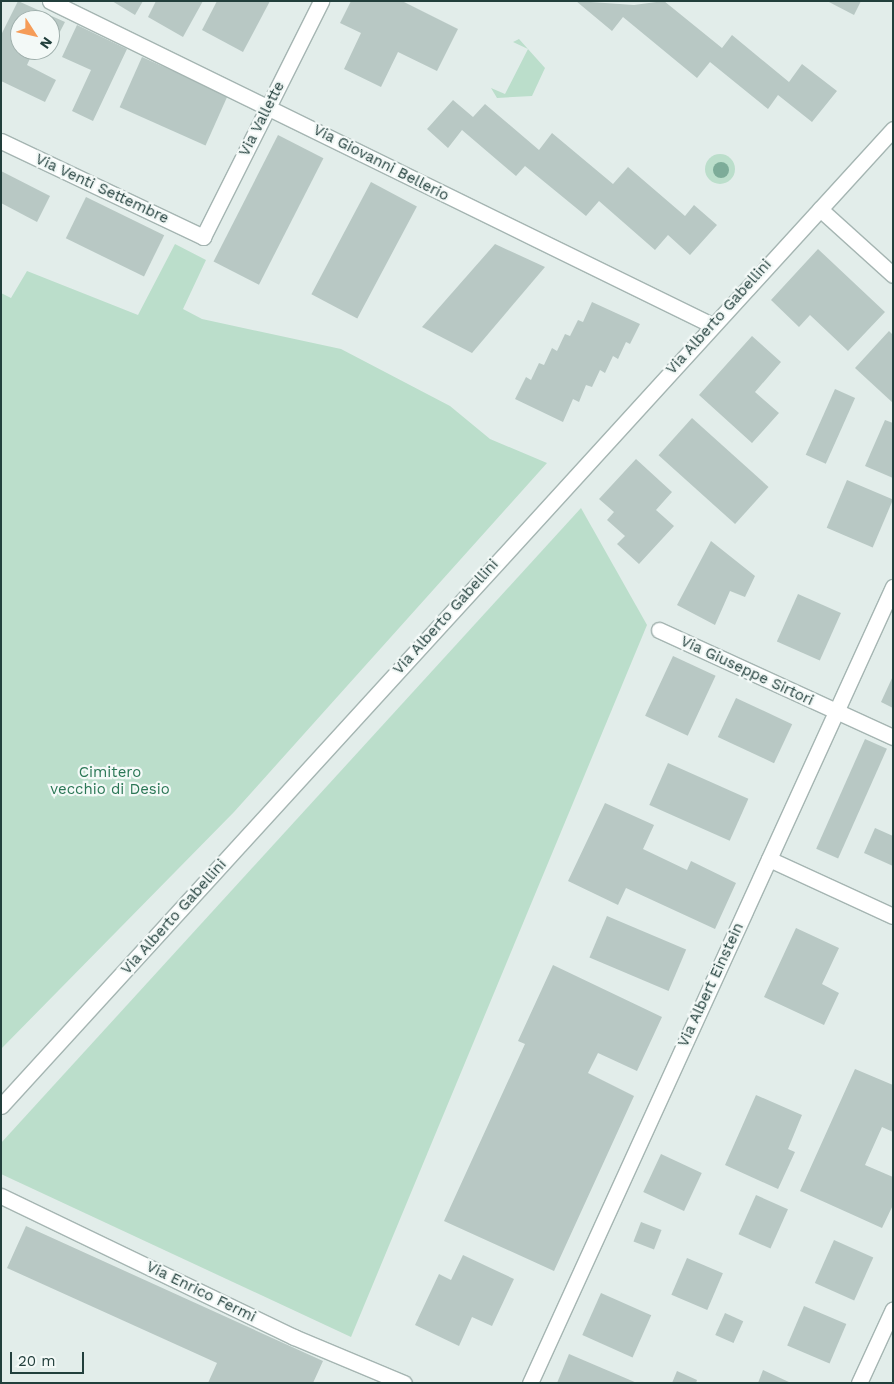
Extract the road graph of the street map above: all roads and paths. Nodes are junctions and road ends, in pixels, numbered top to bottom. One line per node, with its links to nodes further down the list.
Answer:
1 (50, 1): 3 (street, Via Giovanni Bellerio)
2 (321, 1): 3 (street, Via Vallette)
3 (269, 107): 7 (street, Via Vallette); 9 (street, Via Giovanni Bellerio)
4 (893, 129): 6 (street, Via Alberto Gabellini)
5 (1, 141): 7 (street, Via Venti Settembre)
6 (820, 209): 8 (street); 9 (street, Via Alberto Gabellini)
7 (203, 237)
8 (893, 275)
9 (712, 325): 16 (street, Via Alberto Gabellini)
10 (893, 587): 12 (street, Via Albert Einstein)
11 (659, 630): 12 (street, Via Giuseppe Sirtori)
12 (836, 711): 13 (street, Via Giuseppe Sirtori); 14 (street, Via Albert Einstein)
13 (893, 737)
14 (769, 860): 15 (street); 20 (street, Via Albert Einstein)
15 (893, 916)
16 (1, 1106)
17 (1, 1196): 19 (street, Via Enrico Fermi)
18 (893, 1309): 21 (street)
19 (404, 1383)
20 (530, 1383)
21 (859, 1383)

